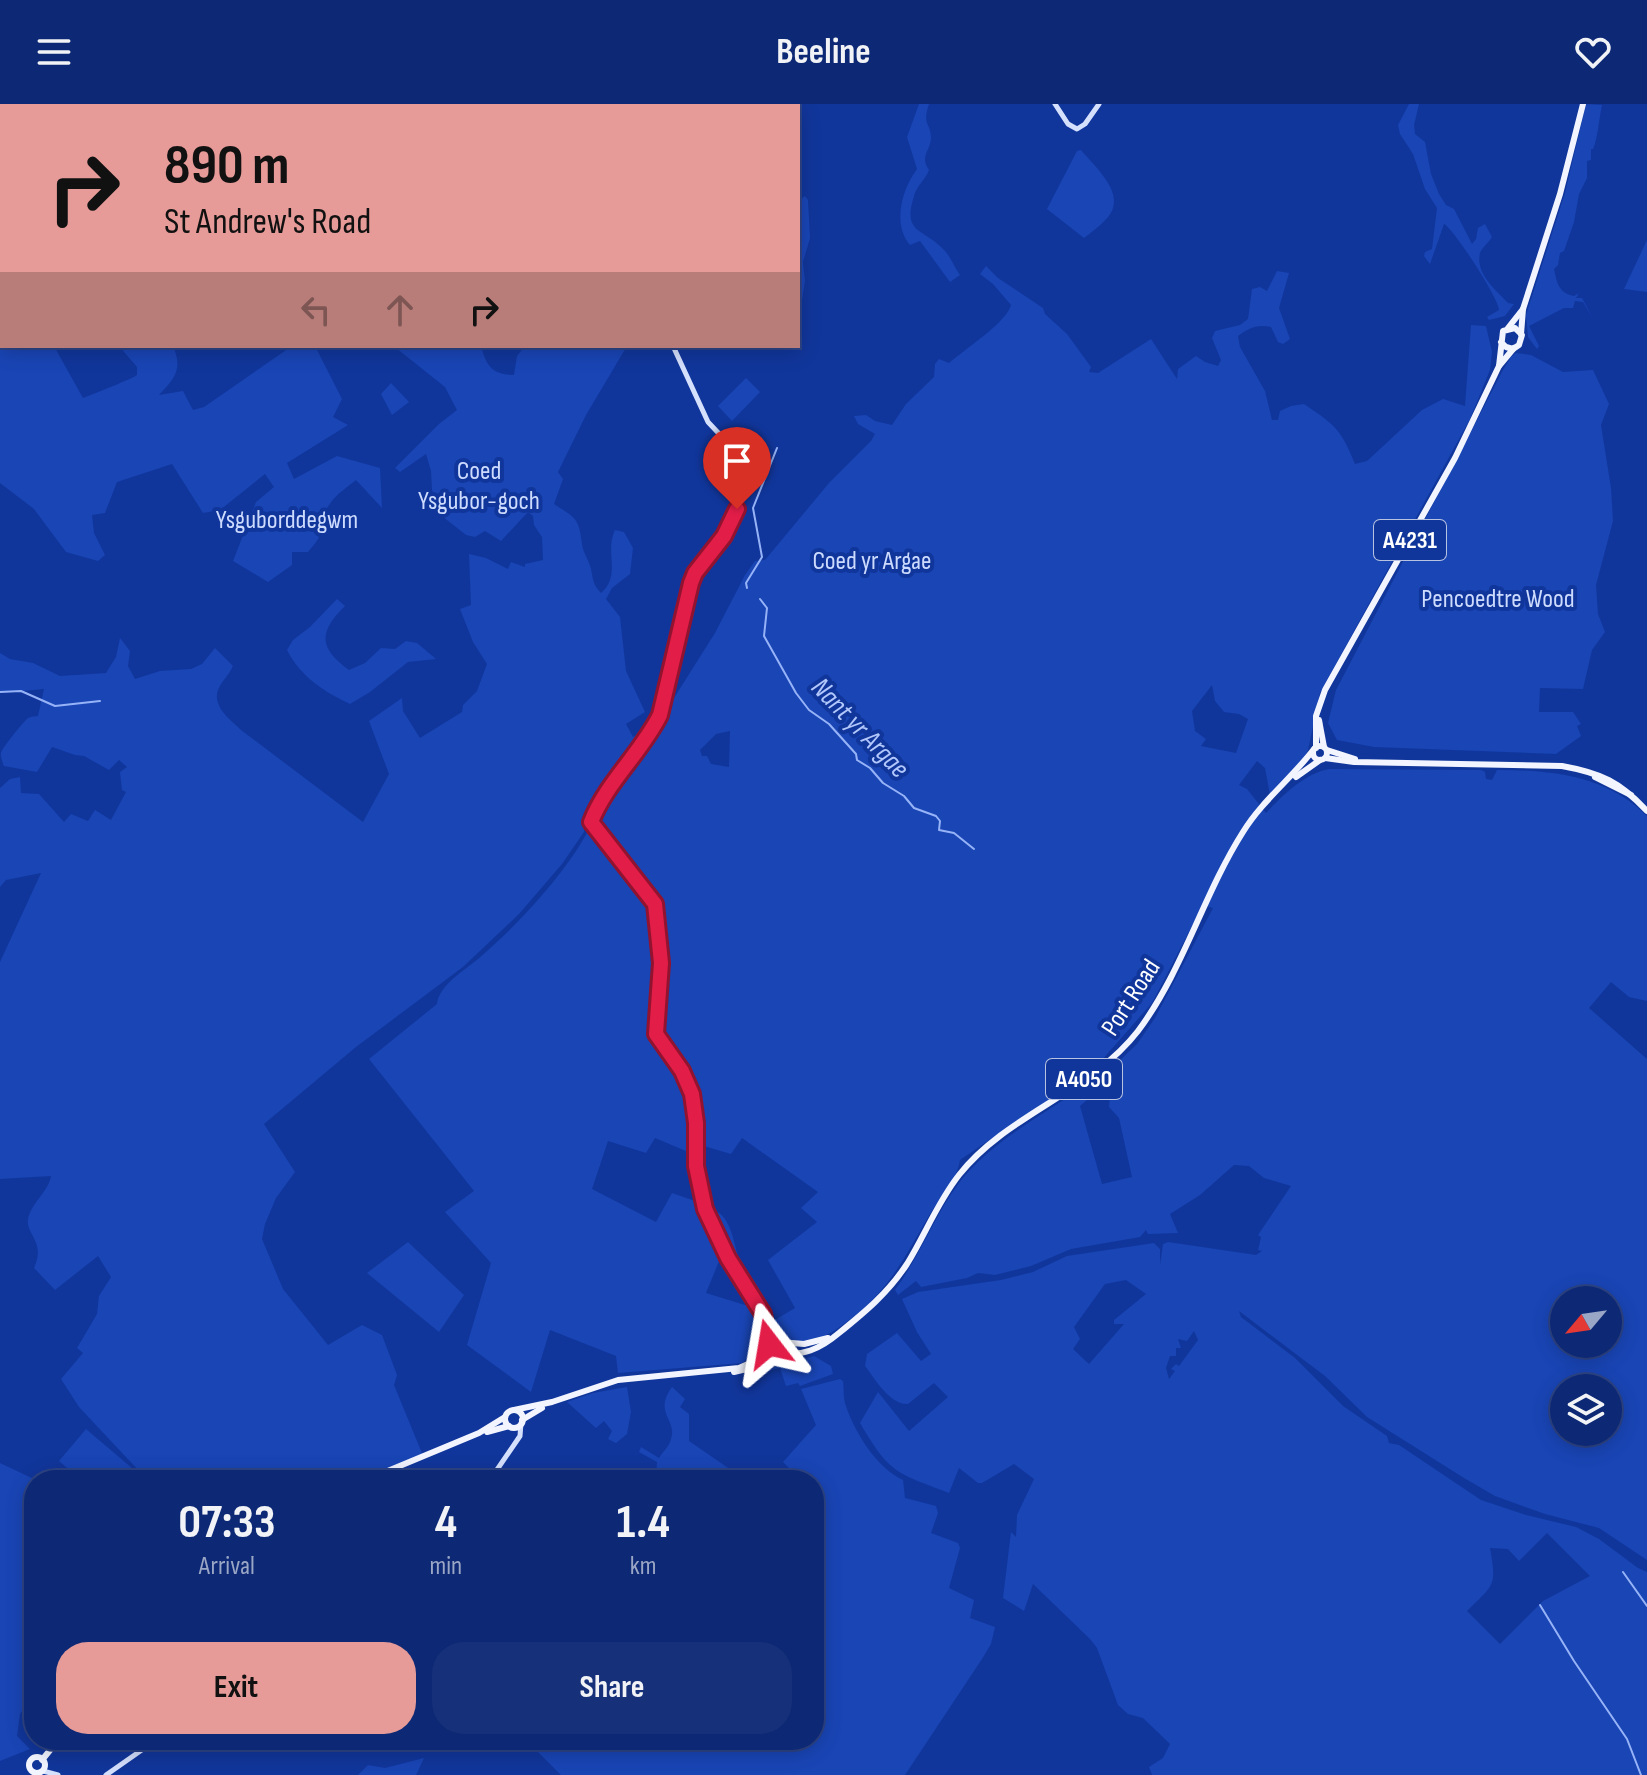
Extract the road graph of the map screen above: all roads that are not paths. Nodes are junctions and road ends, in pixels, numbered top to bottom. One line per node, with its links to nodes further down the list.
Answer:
1 (1055, 104): 2 (street)
2 (1099, 104)
3 (1583, 104): 4 (main road, A4231)
4 (1523, 309): 5 (main road, A4231); 6 (main road, A4231)
5 (1508, 328): 6 (main road); 7 (main road, A4231)
6 (1521, 334): 9 (main road, A4231)
7 (1501, 342): 9 (main road); 10 (main road, A4231)
8 (674, 348): 17 (street)
9 (1514, 348): 10 (main road, A4231)
10 (1499, 366): 11 (main road, A4231)
11 (1319, 713): 12 (main road, A4231); 13 (main road, A4231)
12 (1315, 748): 13 (main road); 13 (main road); 14 (main road, Port Road / A4050)
13 (1324, 754): 14 (main road, Port Road / A4050); 15 (main road)
14 (1283, 786): 16 (main road, Port Road / A4050)
15 (1647, 811)
16 (839, 1333): 17 (main road, Port Road / A4050); 18 (main road, Port Road / A4050)
17 (773, 1343): 18 (main road); 18 (main road); 19 (main road, Port Road / A4050)
18 (777, 1353): 19 (main road, Port Road / A4050)
19 (707, 1372): 20 (main road, Port Road / A4050)
20 (552, 1402): 21 (main road, Port Road / A4050); 23 (main road, Port Road / A4050)
21 (514, 1410): 22 (main road, Port Road / A4050); 23 (main road)
22 (505, 1417): 24 (main road); 25 (main road, Port Road / A4050)
23 (522, 1422): 24 (main road, Port Road / A4050); 26 (street)
24 (510, 1427): 25 (main road, Port Road / A4050); 26 (street)
25 (479, 1433): 27 (main road, Port Road / A4050)
26 (516, 1441): 28 (street)
27 (390, 1470)
28 (497, 1470)
29 (50, 1750): 31 (main road)
30 (142, 1750): 35 (street)
31 (42, 1760): 32 (main road); 33 (main road)
32 (43, 1771): 33 (main road); 34 (street)
33 (31, 1773)
34 (58, 1775)
35 (106, 1775)

